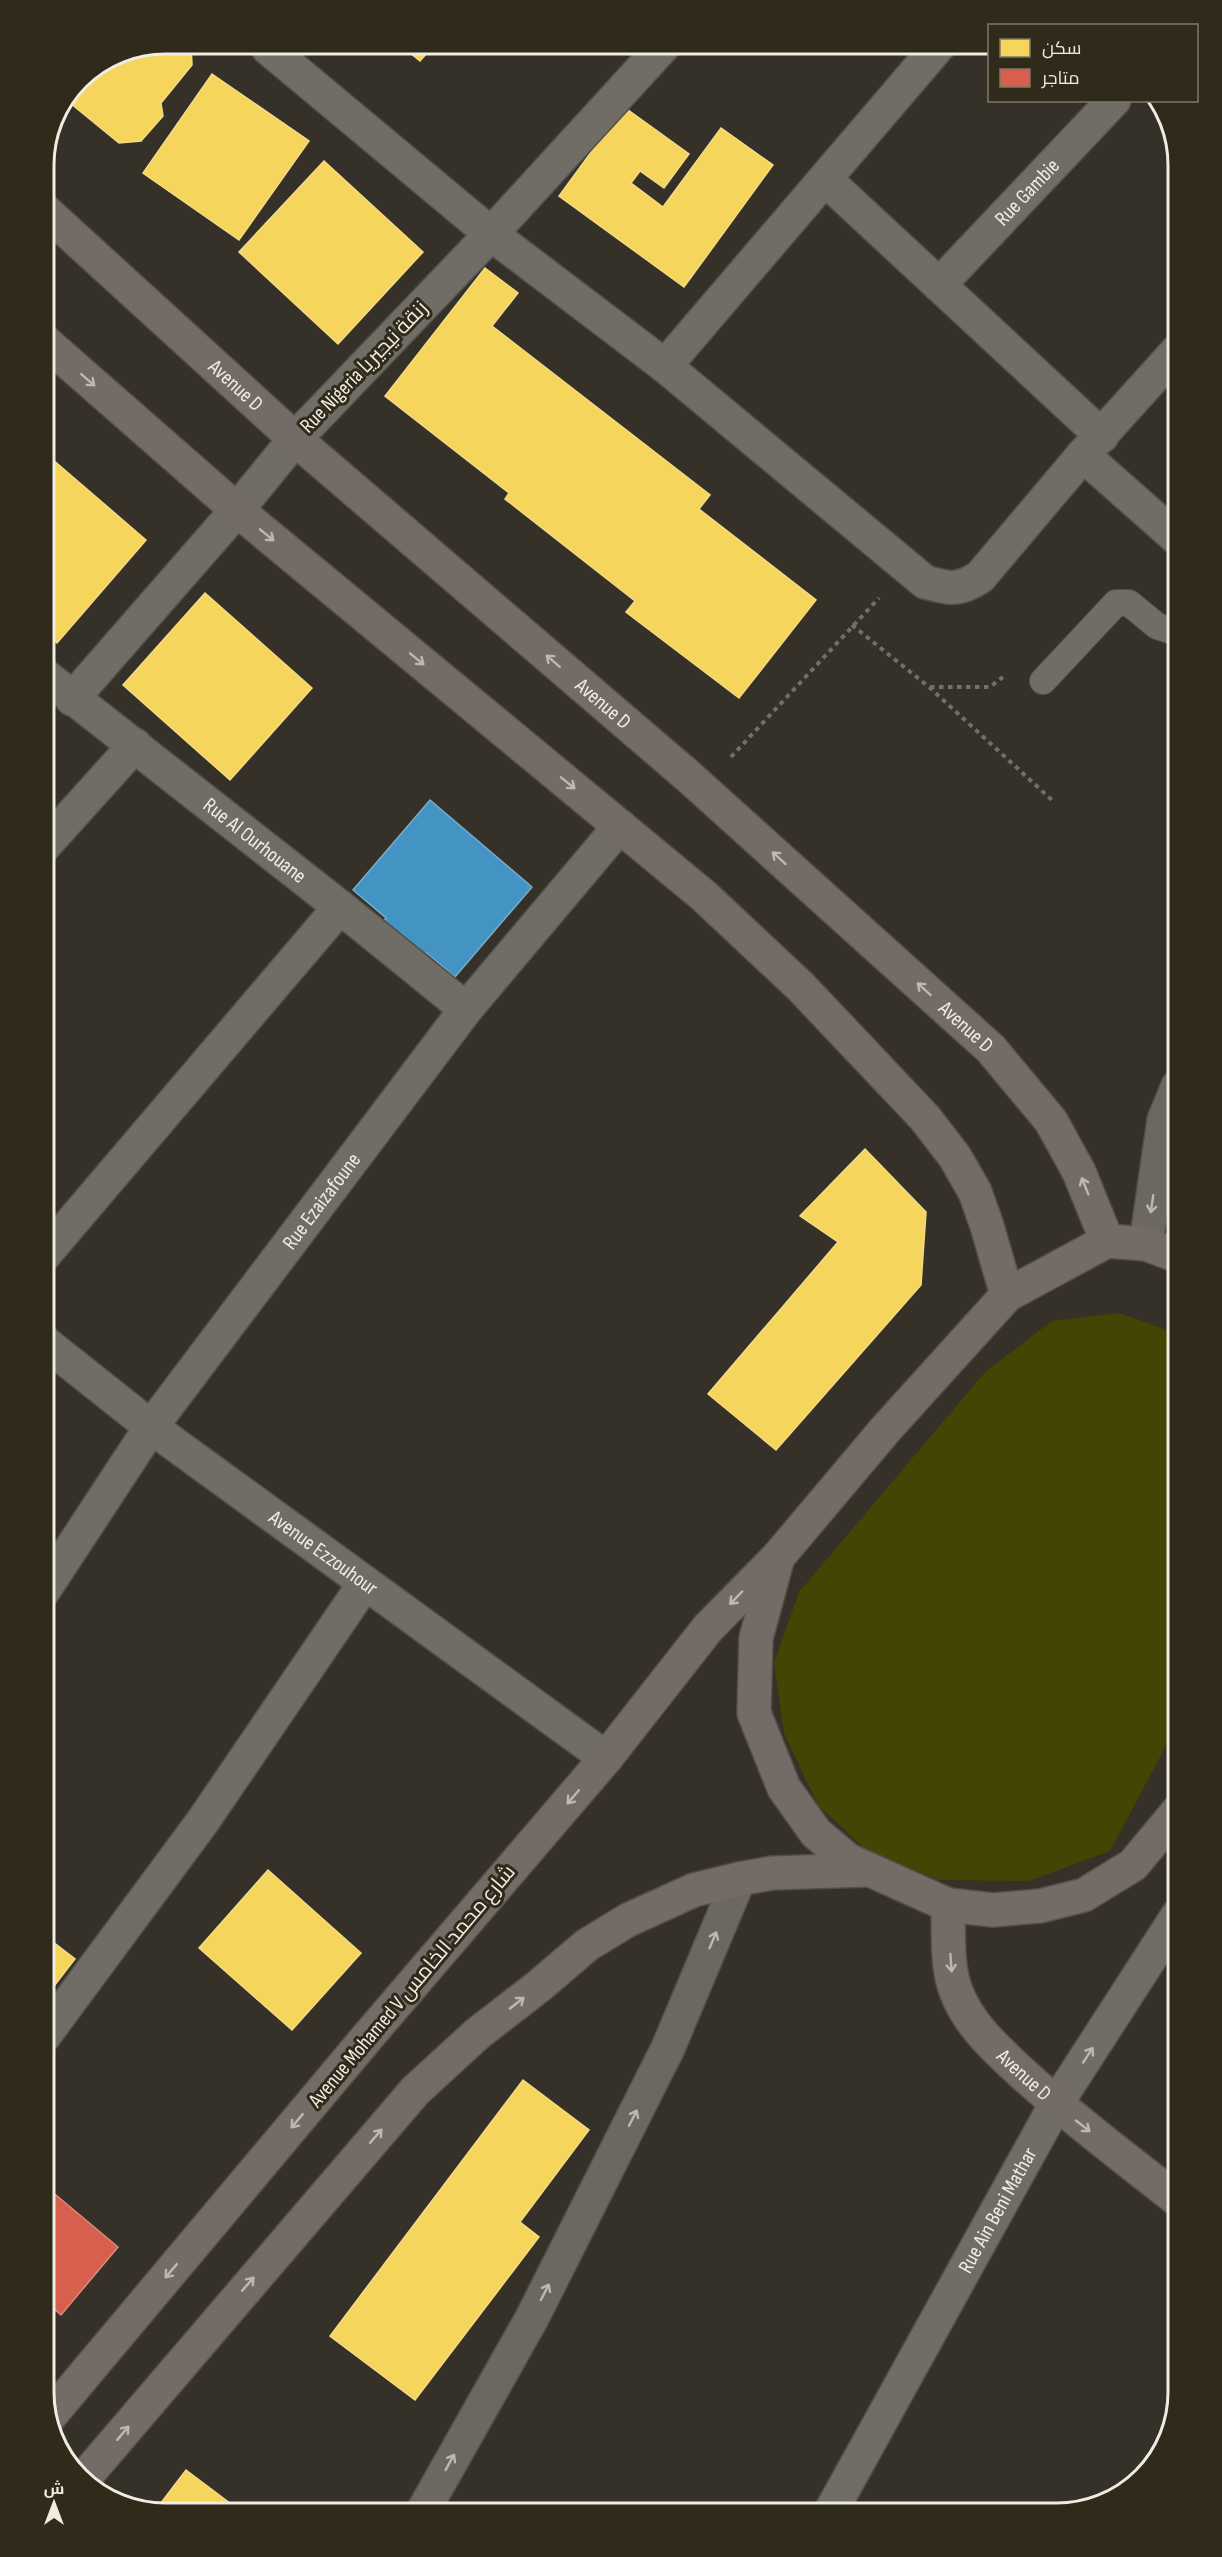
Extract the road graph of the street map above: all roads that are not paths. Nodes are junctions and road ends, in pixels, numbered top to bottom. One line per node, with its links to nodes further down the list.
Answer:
1 (276, 54): 7 (street)
2 (648, 54): 7 (street, Rue Nigeria زنقة نيجيريا)
3 (931, 54): 5 (street)
4 (1112, 102): 8 (street, Rue Gambie)
5 (825, 179): 8 (street); 11 (street)
6 (54, 219): 12 (main road, Avenue D)
7 (491, 234): 11 (street); 12 (street, Rue Nigeria زنقة نيجيريا)
8 (939, 285): 13 (street)
9 (54, 350): 14 (main road, one-way to 14)
10 (1168, 362): 13 (street)
11 (665, 366): 13 (street)
12 (295, 439): 14 (street, Rue Nigeria زنقة نيجيريا); 26 (main road, Avenue D, one-way to 12)
13 (1093, 446): 15 (street)
14 (237, 510): 19 (street, Rue Nigeria زنقة نيجيريا); 21 (main road, one-way to 21)
15 (1168, 527)
16 (1168, 630): 17 (lane)
17 (1042, 681)
18 (54, 684): 19 (street, Rue Al Ourhouane)
19 (72, 699): 20 (street, Rue Al Ourhouane)
20 (135, 745): 22 (street); 23 (street, Rue Al Ourhouane)
21 (620, 826): 24 (street, Rue Ezaizafoune); 30 (main road)
22 (54, 835)
23 (340, 907): 24 (street, Rue Al Ourhouane); 27 (street)
24 (466, 1009): 32 (street, Rue Ezaizafoune)
25 (1168, 1111): 28 (street, one-way to 28)
26 (1107, 1241): 28 (main road); 30 (main road, Avenue Mohamed V شارع محمد الخامس)
27 (54, 1243)
28 (1146, 1244): 29 (main road)
29 (1168, 1252)
30 (1007, 1295): 33 (main road, Avenue Mohamed V شارع محمد الخامس)
31 (54, 1350): 32 (street, Avenue Ezzouhour)
32 (152, 1427): 34 (street, Rue Ezaizafoune); 35 (street, Avenue Ezzouhour)
33 (778, 1557): 36 (main road, Avenue Mohamed V شارع محمد الخامس, one-way to 36); 38 (main road)
34 (54, 1575)
35 (365, 1583): 36 (street, Avenue Ezzouhour); 42 (street)
36 (606, 1758): 45 (main road, Avenue Mohamed V شارع محمد الخامس, one-way to 45)
37 (1168, 1824): 40 (main road)
38 (867, 1870): 39 (main road); 40 (main road)
39 (739, 1879): 46 (main road, one-way to 39); 47 (street, one-way to 39)
40 (948, 1905): 43 (main road, Avenue D, one-way to 43)
41 (1168, 1932): 43 (street, Rue Ain Beni Mathar, one-way to 41)
42 (54, 2022)
43 (1056, 2104): 44 (main road, Avenue D, one-way to 44); 48 (street, Rue Ain Beni Mathar)
44 (1168, 2191)
45 (55, 2409)
46 (89, 2472)
47 (428, 2503)
48 (836, 2503)

